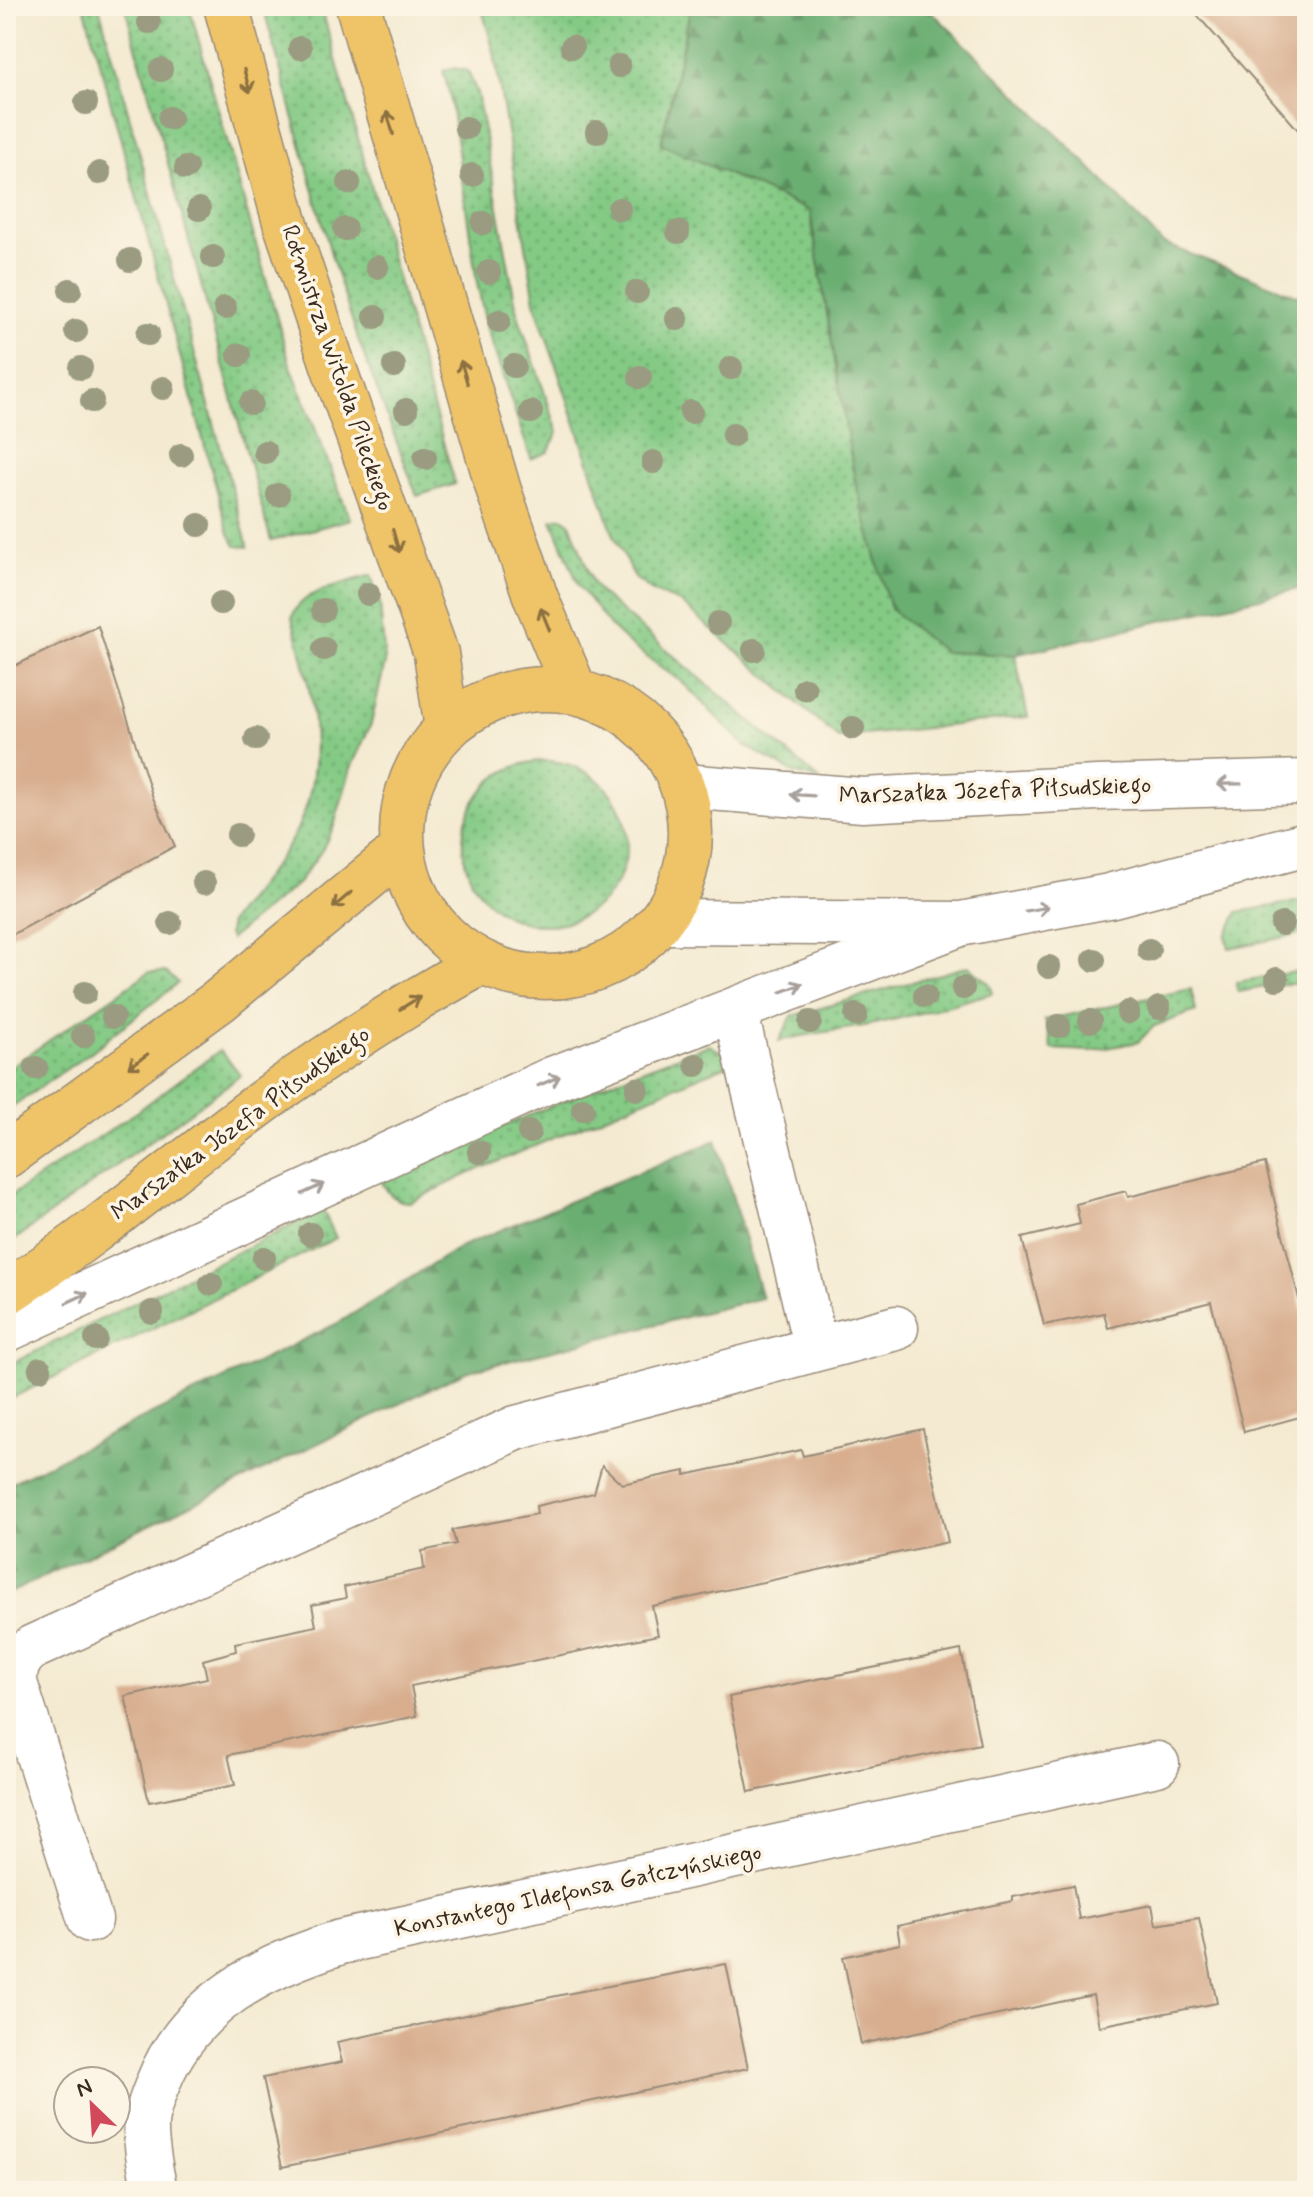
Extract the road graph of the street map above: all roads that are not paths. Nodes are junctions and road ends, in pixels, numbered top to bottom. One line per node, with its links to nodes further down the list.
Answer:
1 (226, 6): 4 (main road, Rotmistrza Witolda Pileckiego, one-way to 4)
2 (358, 6): 3 (main road, one-way to 2)
3 (575, 691): 4 (main road); 6 (main road)
4 (447, 729): 8 (main road)
5 (1307, 782): 6 (street, Marszałka Józefa Piłsudskiego, one-way to 6)
6 (684, 786): 9 (main road)
7 (1307, 844): 10 (street, one-way to 7)
8 (402, 850): 11 (main road); 13 (main road, one-way to 13)
9 (661, 922): 10 (street); 11 (main road)
10 (960, 924): 12 (street, one-way to 10)
11 (481, 963): 14 (main road, Marszałka Józefa Piłsudskiego, one-way to 11)
12 (735, 1010): 16 (street, one-way to 12); 17 (street)
13 (6, 1156)
14 (6, 1293)
15 (896, 1328): 17 (street)
16 (6, 1330)
17 (816, 1349): 19 (street)
18 (1157, 1764): 20 (street, Konstantego Ildefonsa Gałczyńskiego)
19 (90, 1920)
20 (155, 2191)

